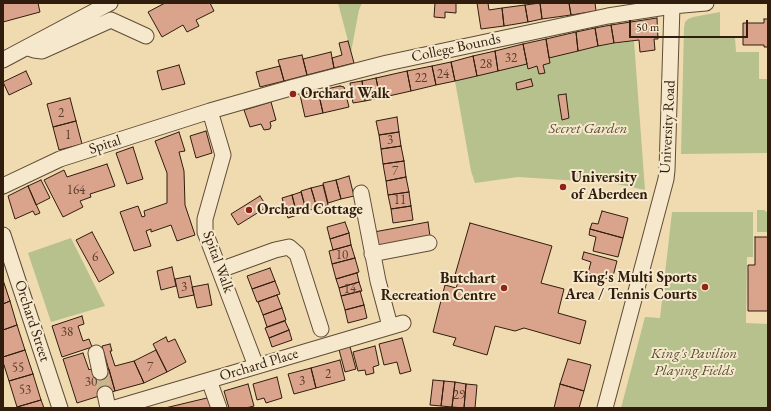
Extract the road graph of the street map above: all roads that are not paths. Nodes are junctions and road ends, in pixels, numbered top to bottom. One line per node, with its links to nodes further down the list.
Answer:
1 (110, 3): 6 (street)
2 (706, 3): 3 (street, College Bounds)
3 (672, 6): 4 (street, College Bounds); 23 (street, University Road)
4 (624, 8): 8 (street, College Bounds)
5 (146, 36): 6 (street)
6 (28, 48): 7 (street)
7 (3, 60)
8 (210, 111): 9 (street, Spital); 14 (street, Spital Walk)
9 (3, 186)
10 (361, 193): 13 (street)
11 (3, 235): 20 (street, Orchard Street)
12 (429, 243): 13 (street)
13 (372, 254): 17 (street, Orchard Place)
14 (220, 270): 15 (street); 17 (street, Spital Walk)
15 (321, 329)
16 (96, 353): 18 (street)
17 (256, 366): 19 (street, Orchard Place)
18 (100, 372)
19 (209, 380): 21 (street, Orchard Place); 22 (street)
20 (60, 408)
21 (115, 408)
22 (219, 408)
23 (605, 408)

